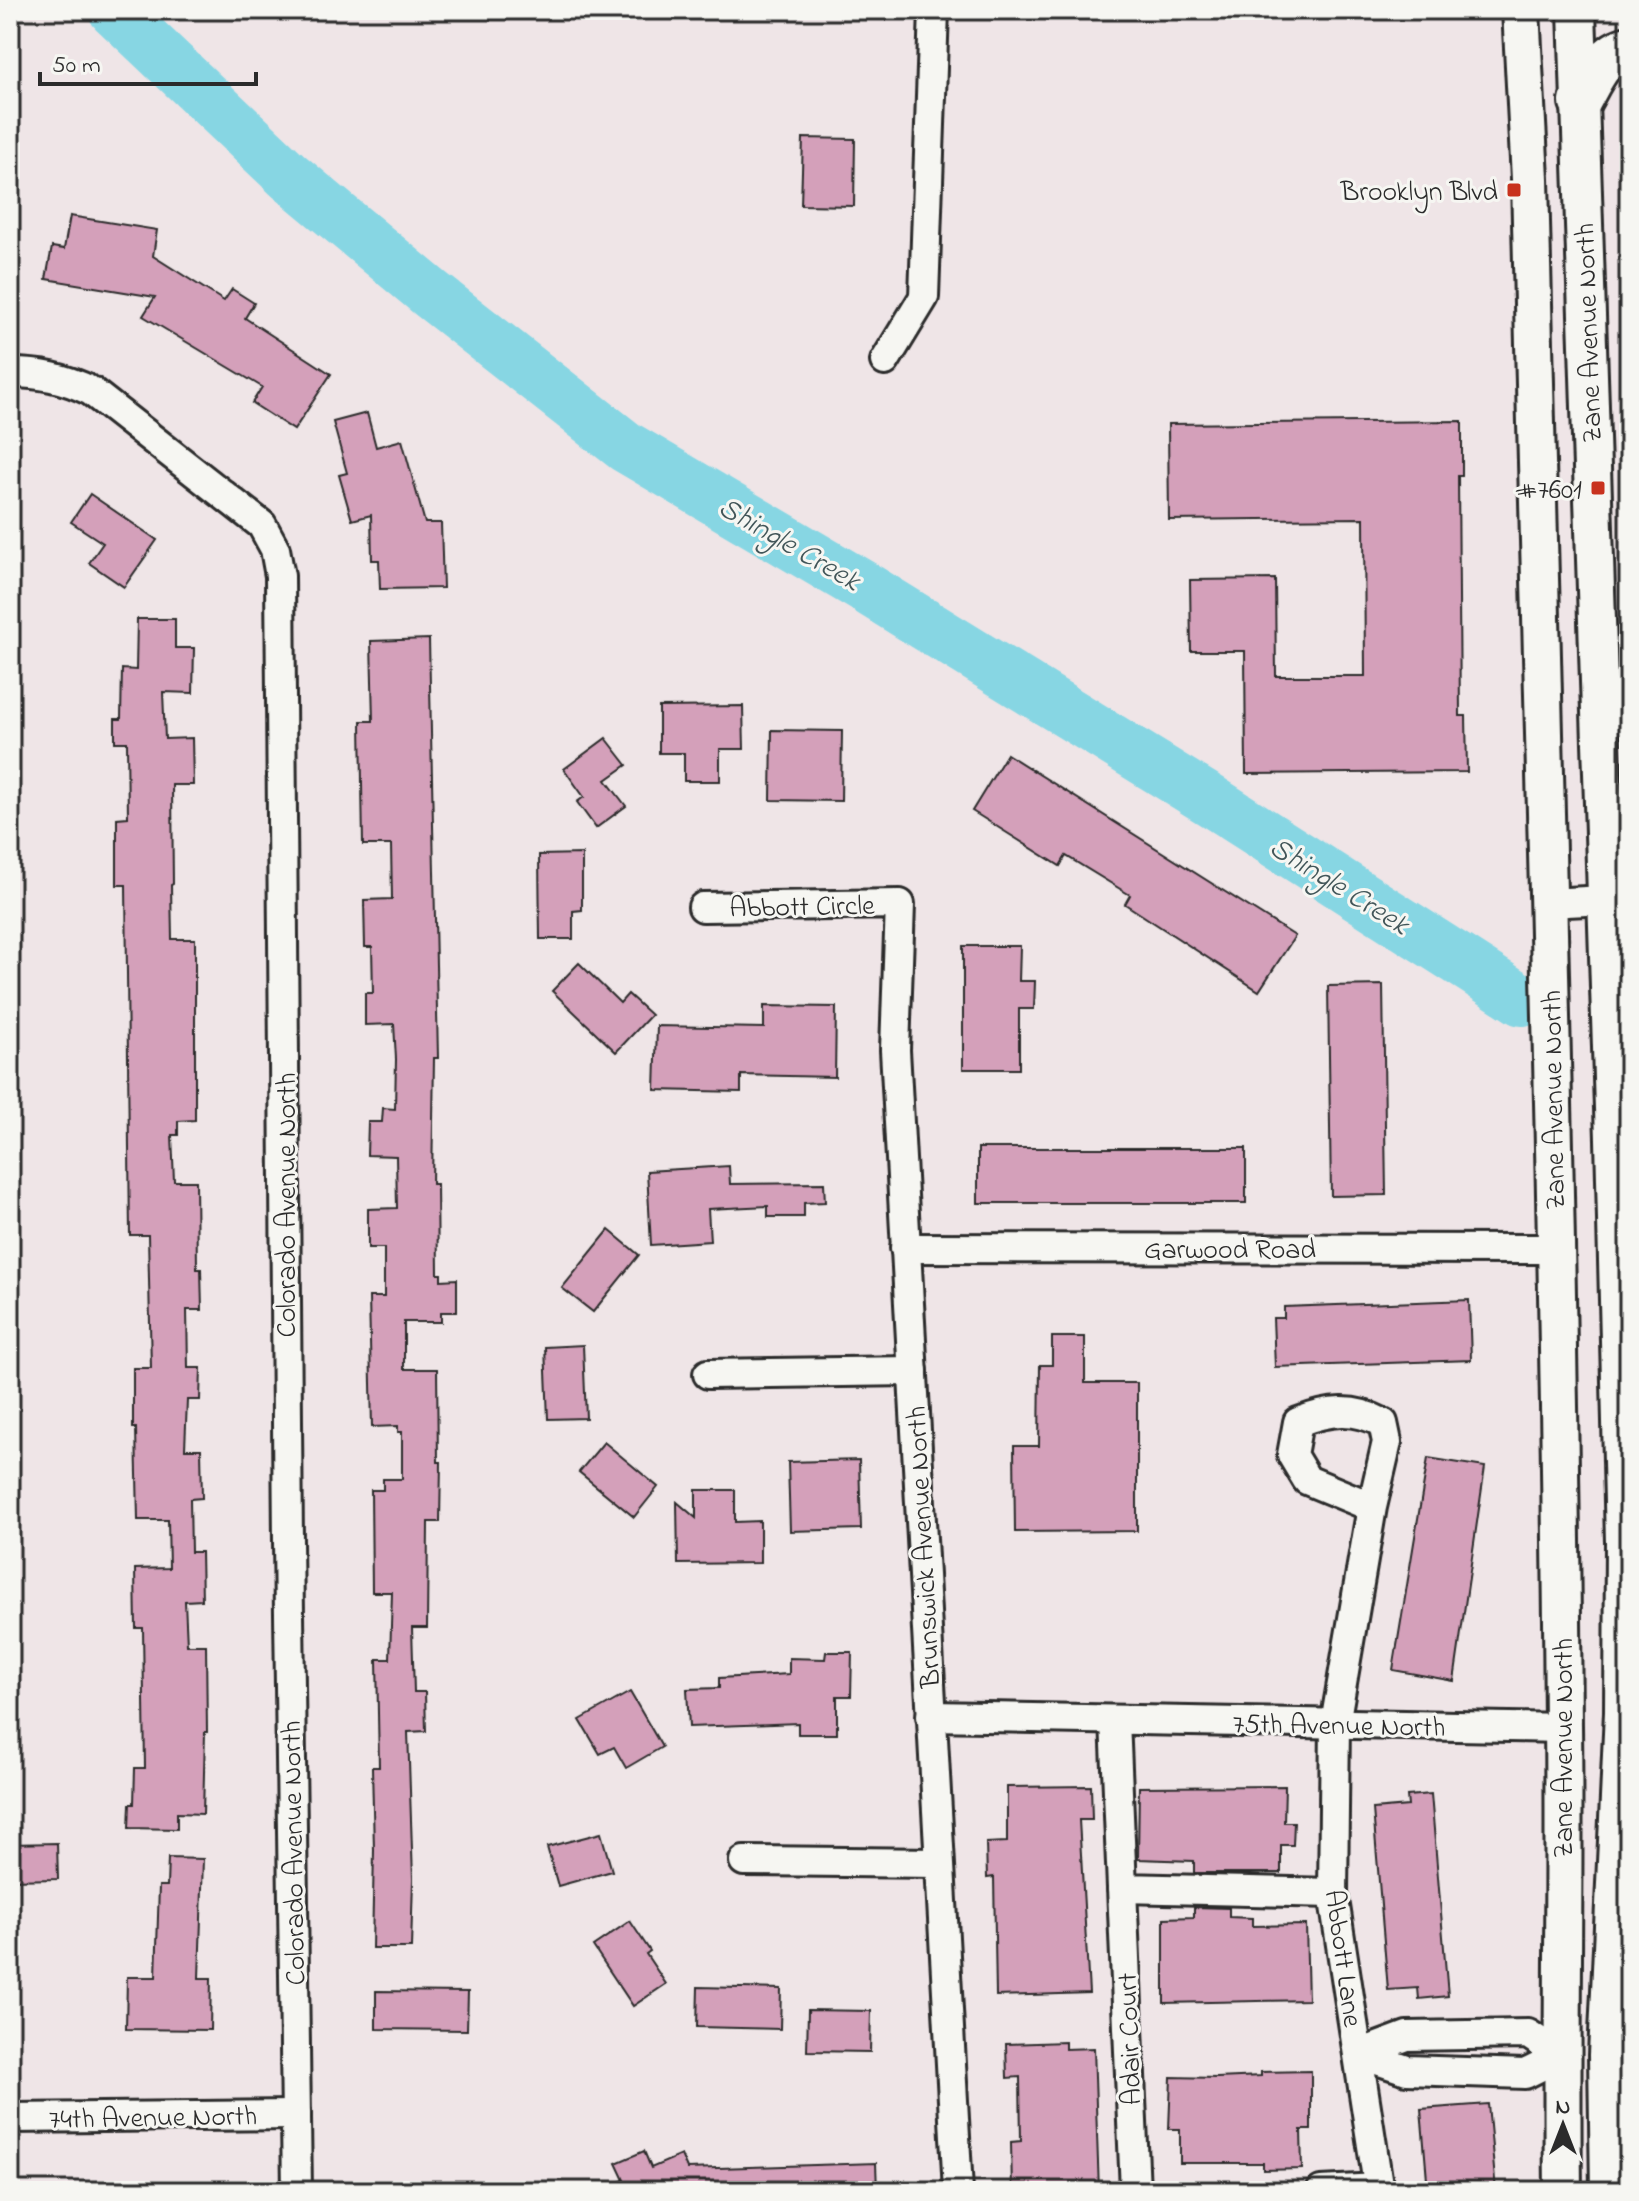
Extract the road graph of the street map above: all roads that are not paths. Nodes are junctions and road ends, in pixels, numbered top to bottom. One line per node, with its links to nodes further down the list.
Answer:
1 (934, 10): 6 (street)
2 (1521, 10): 9 (street, Zane Avenue North)
3 (1577, 10): 5 (street, Zane Avenue North)
4 (1629, 47): 5 (main road)
5 (1580, 102): 8 (street, Zane Avenue North)
6 (885, 361)
7 (10, 373): 29 (street, Colorado Avenue North)
8 (1618, 902): 9 (street); 17 (street, Zane Avenue North)
9 (1547, 903): 13 (street, Zane Avenue North)
10 (900, 904): 11 (street, Abbott Circle); 12 (street, Brunswick Avenue North)
11 (703, 907)
12 (905, 1248): 13 (street, Garwood Road); 14 (street, Brunswick Avenue North)
13 (1555, 1249): 21 (street, Zane Avenue North)
14 (913, 1371): 15 (street); 18 (street, Brunswick Avenue North)
15 (708, 1374)
16 (1372, 1507): 20 (street, Abbott Lane)
17 (1626, 1711): 27 (street, Zane Avenue North)
18 (931, 1716): 19 (street, 75th Avenue North); 23 (street, Brunswick Avenue North)
19 (1115, 1720): 20 (street, 75th Avenue North); 24 (street)
20 (1335, 1724): 21 (street, 75th Avenue North); 25 (street, Abbott Lane)
21 (1564, 1728): 28 (street, Zane Avenue North)
22 (744, 1861): 23 (street)
23 (939, 1863): 33 (street, Brunswick Avenue North)
24 (1122, 1888): 25 (street); 34 (street, Adair Court)
25 (1333, 1893): 26 (street, Abbott Lane)
26 (1359, 2054): 28 (street); 28 (street); 31 (street, Abbott Lane)
27 (1618, 2055): 28 (street); 37 (street, Zane Avenue North)
28 (1561, 2056): 36 (street, Zane Avenue North)
29 (296, 2115): 30 (street, 74th Avenue North); 32 (street, Colorado Avenue North)
30 (10, 2118)
31 (1378, 2190): 35 (street)
32 (297, 2191)
33 (958, 2191)
34 (1135, 2191)
35 (1321, 2191)
36 (1563, 2191)
37 (1609, 2191)

